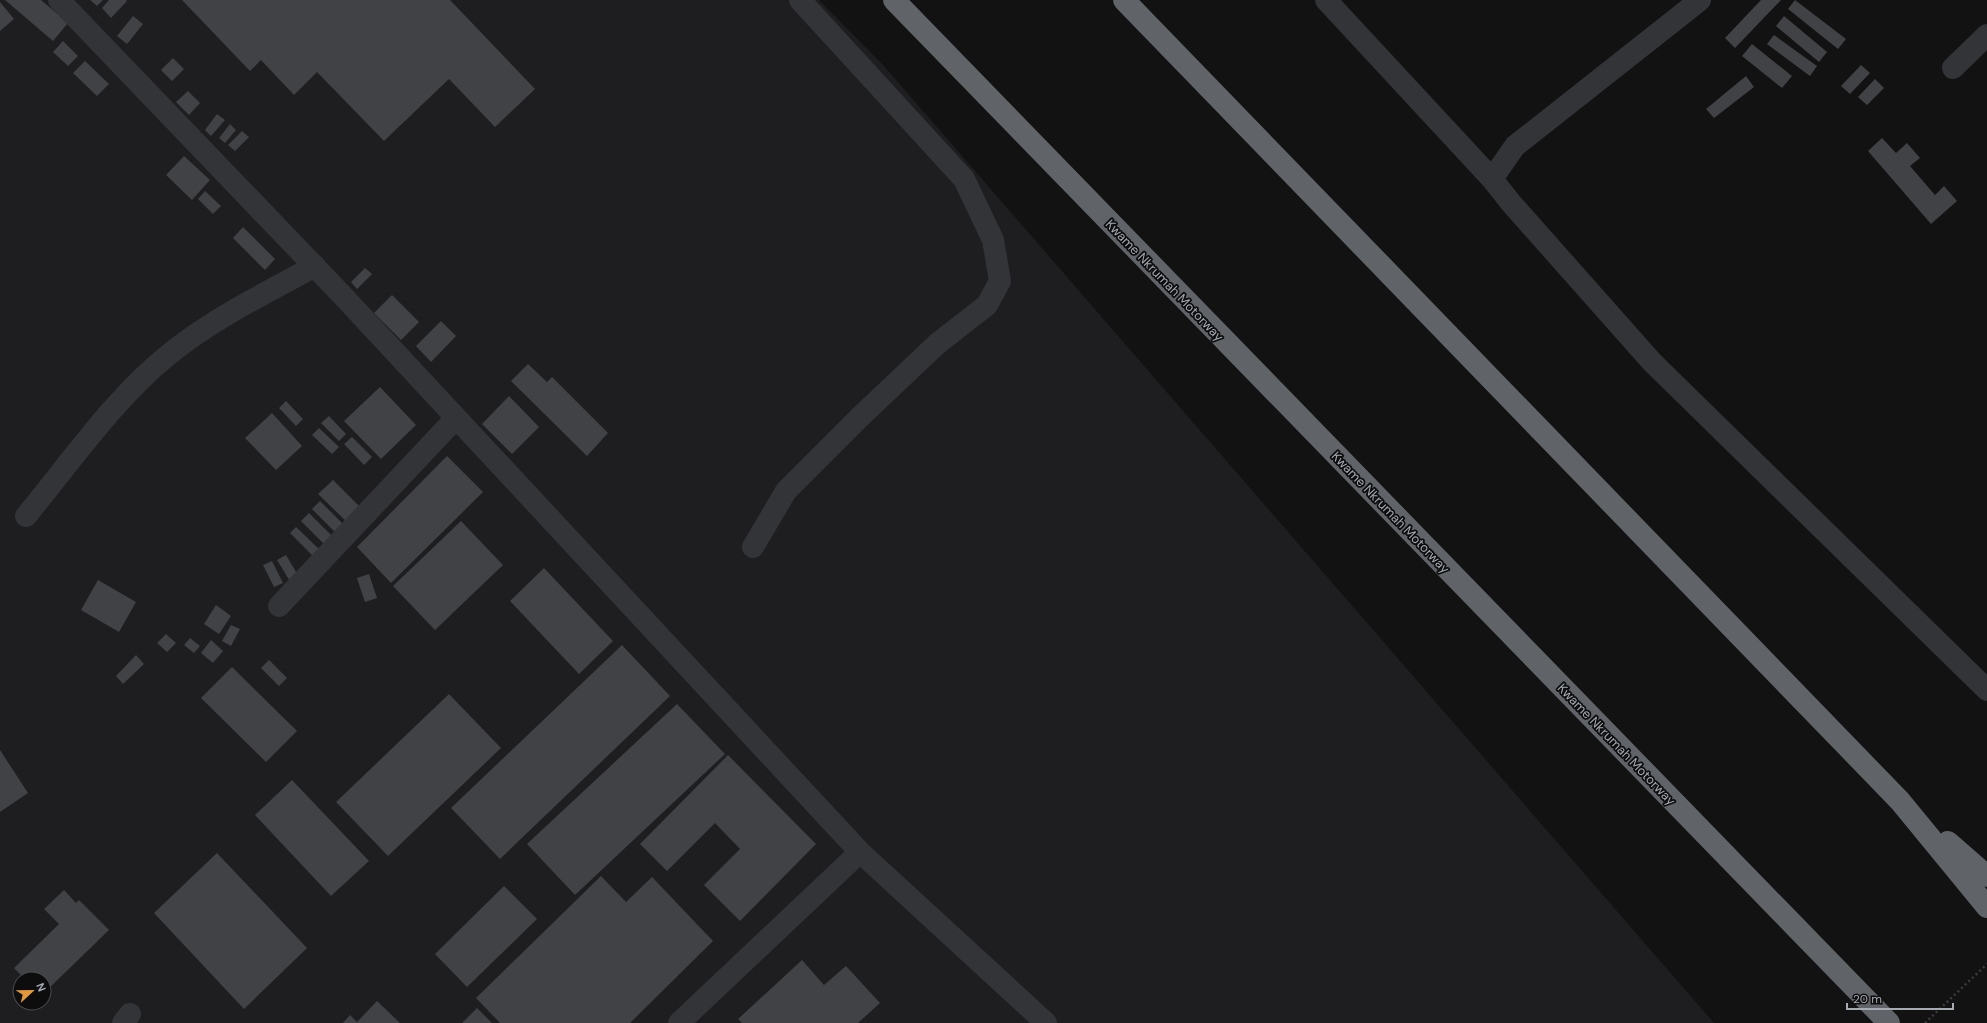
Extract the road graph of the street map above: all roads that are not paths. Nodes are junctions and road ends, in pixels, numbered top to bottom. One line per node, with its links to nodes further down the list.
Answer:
1 (59, 0): 10 (lane)
2 (800, 0): 13 (lane)
3 (894, 0): 20 (highway, Kwame Nkrumah Motorway)
4 (1124, 0): 16 (highway)
5 (1326, 0): 9 (lane)
6 (1700, 0): 9 (lane)
7 (1987, 35): 8 (lane)
8 (1953, 68)
9 (1492, 179): 15 (lane)
10 (315, 266): 11 (lane); 12 (lane)
11 (456, 418): 14 (lane); 17 (lane)
12 (26, 516)
13 (753, 547)
14 (279, 606)
15 (1987, 690)
16 (1900, 801): 18 (highway); 19 (highway)
17 (860, 852): 21 (lane); 22 (lane)
18 (1987, 876)
19 (1987, 907)
20 (1869, 1003): 23 (highway); 24 (highway, Kwame Nkrumah Motorway)
21 (679, 1023)
22 (1046, 1023)
23 (1884, 1023)
24 (1889, 1023)

